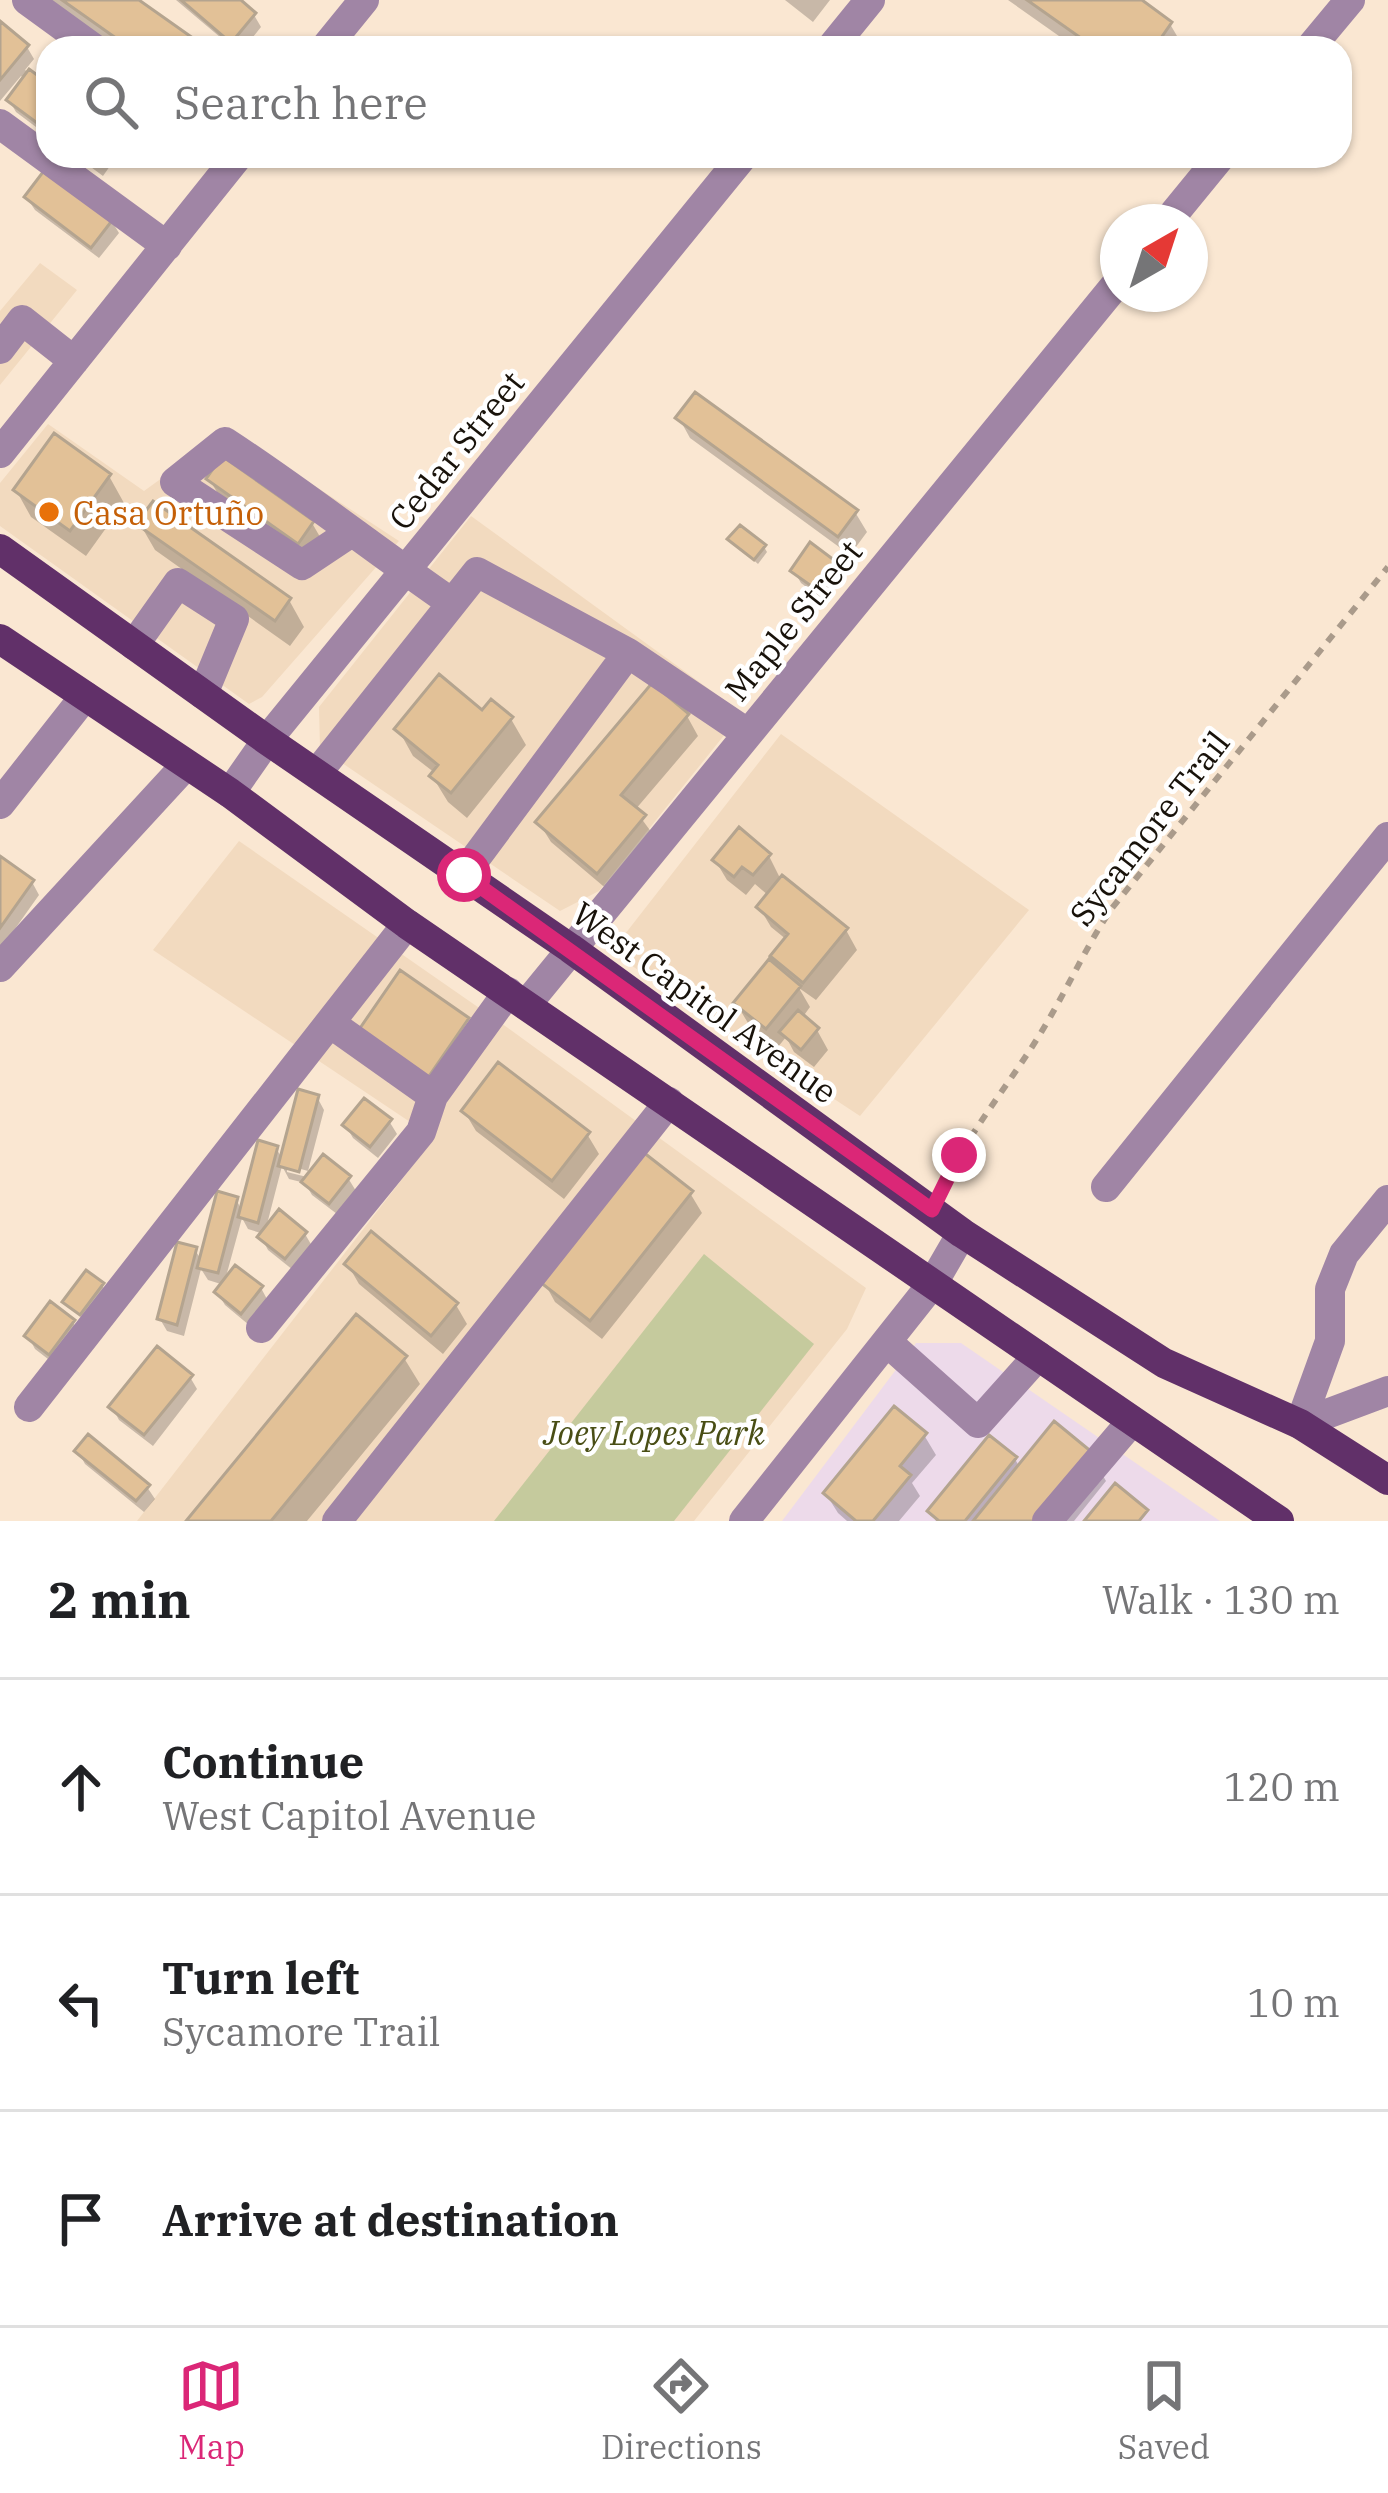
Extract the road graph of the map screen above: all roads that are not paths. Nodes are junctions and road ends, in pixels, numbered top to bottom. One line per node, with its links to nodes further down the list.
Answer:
1 (27, 0): 5 (street)
2 (364, 0): 6 (street)
3 (870, 0): 7 (street)
4 (1350, 0): 8 (street)
5 (76, 36)
6 (335, 36)
7 (841, 36)
8 (1320, 36)
9 (0, 124): 10 (street)
10 (36, 150)
11 (60, 168): 16 (street)
12 (228, 168): 16 (street)
13 (732, 168): 23 (street, Cedar Street)
14 (1211, 168): 15 (street)
15 (1182, 204)
16 (166, 246): 19 (street)
17 (1100, 304): 30 (street, Maple Street)
18 (0, 349): 19 (street)
19 (74, 361): 20 (street)
20 (0, 453)
21 (350, 533): 21 (street); 23 (street)
22 (0, 548): 26 (main road, West Capitol Avenue)
23 (405, 571): 24 (street); 31 (street, Cedar Street)
24 (452, 603): 27 (street); 33 (street)
25 (0, 638): 29 (main road)
26 (134, 644): 28 (main road, West Capitol Avenue); 28 (street)
27 (628, 653): 30 (street); 37 (street)
28 (203, 694): 31 (main road, West Capitol Avenue)
29 (85, 696): 32 (main road); 35 (street)
30 (747, 733): 39 (street, Maple Street)
31 (267, 740): 33 (main road, West Capitol Avenue); 34 (street, Cedar Street)
32 (184, 766): 34 (main road); 40 (street)
33 (317, 773): 37 (main road, West Capitol Avenue)
34 (230, 793): 38 (main road)
35 (0, 804)
36 (1388, 837): 45 (street)
37 (464, 875): 39 (main road, West Capitol Avenue)
38 (407, 924): 41 (main road); 42 (street)
39 (570, 948): 41 (street, Maple Street); 47 (main road, West Capitol Avenue)
40 (0, 967)
41 (517, 999): 43 (street, Maple Street); 44 (main road)
42 (330, 1023): 43 (street); 53 (street)
43 (433, 1096): 49 (street, Maple Street)
44 (669, 1102): 48 (main road); 57 (street)
45 (1106, 1187)
46 (1388, 1200): 55 (street)
47 (962, 1233): 48 (street); 55 (main road, West Capitol Avenue)
48 (932, 1282): 50 (street); 51 (main road)
49 (261, 1328)
50 (886, 1342): 51 (street); 58 (street)
51 (1038, 1356): 54 (main road)
52 (1388, 1391): 55 (street)
53 (29, 1407)
54 (1132, 1421): 59 (street); 60 (main road)
55 (1300, 1424): 56 (main road, West Capitol Avenue)
56 (1388, 1480)
57 (337, 1521)
58 (744, 1521)
59 (1047, 1521)
60 (1279, 1521)

